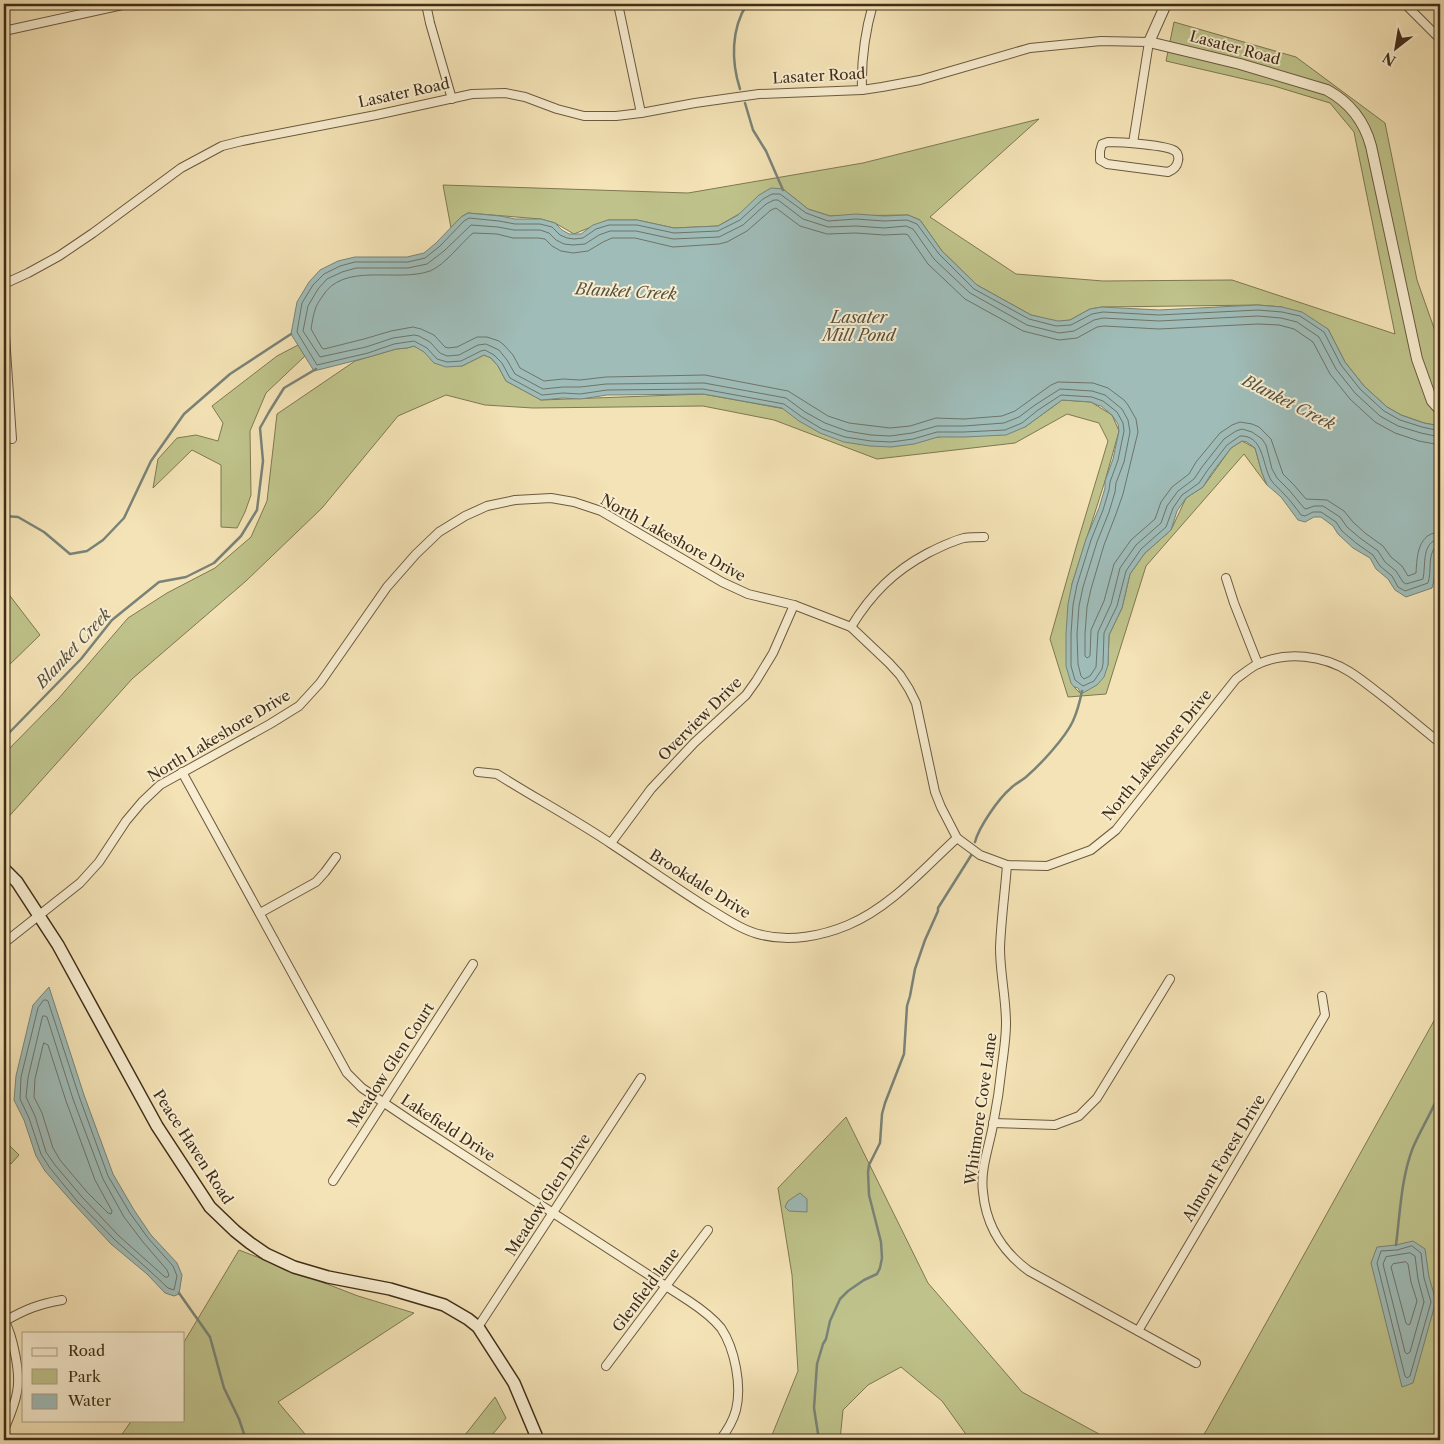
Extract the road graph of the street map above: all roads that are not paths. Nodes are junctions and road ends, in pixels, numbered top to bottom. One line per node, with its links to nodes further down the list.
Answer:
1 (126, 4): 7 (street)
2 (426, 4): 12 (street)
3 (618, 4): 13 (street)
4 (873, 4): 11 (street)
5 (1166, 4): 10 (street)
6 (1405, 4): 9 (street)
7 (90, 8): 8 (street)
8 (4, 31)
9 (1440, 39)
10 (1149, 42): 11 (street, Lasater Road); 14 (street); 17 (street, Lasater Road)
11 (862, 90): 13 (street, Lasater Road)
12 (452, 99): 13 (street, Lasater Road); 15 (street, Lasater Road)
13 (641, 113)
14 (1133, 143): 14 (street)
15 (4, 284)
16 (4, 322): 18 (street)
17 (1440, 410)
18 (12, 439)
19 (984, 537): 22 (street)
20 (1226, 578): 23 (street)
21 (794, 605): 22 (street, North Lakeshore Drive); 25 (street, North Lakeshore Drive); 28 (street, Overview Drive)
22 (851, 627): 27 (street, North Lakeshore Drive)
23 (1258, 664): 24 (street, North Lakeshore Drive); 30 (street, North Lakeshore Drive)
24 (1440, 743)
25 (182, 772): 32 (street, Lakefield Drive); 33 (street, North Lakeshore Drive)
26 (478, 772): 28 (street, Brookdale Drive)
27 (957, 838): 28 (street, Brookdale Drive); 30 (street, North Lakeshore Drive)
28 (611, 843)
29 (336, 857): 32 (street)
30 (1007, 865): 40 (street, Whitmore Cove Lane)
31 (4, 869): 33 (main road, Peace Haven Road)
32 (260, 913): 39 (street, Lakefield Drive)
33 (38, 915): 34 (street, North Lakeshore Drive); 47 (main road, Peace Haven Road)
34 (4, 943)
35 (473, 964): 39 (street, Meadow Glen Court)
36 (1170, 979): 40 (street)
37 (1322, 996): 48 (street, Almont Forest Drive)
38 (641, 1078): 42 (street, Meadow Glen Drive)
39 (384, 1102): 41 (street, Meadow Glen Court); 42 (street, Lakefield Drive)
40 (994, 1123): 48 (street, Whitmore Cove Lane)
41 (334, 1181)
42 (552, 1213): 44 (street, Lakefield Drive); 47 (street, Meadow Glen Drive)
43 (708, 1230): 44 (street, Glenfield lane)
44 (666, 1285): 50 (street, Glenfield lane); 53 (street, Lakefield Drive)
45 (62, 1300): 46 (street)
46 (4, 1321): 51 (street)
47 (478, 1327): 52 (main road, Peace Haven Road)
48 (1138, 1331): 49 (street, Whitmore Cove Lane)
49 (1196, 1363)
50 (606, 1366)
51 (4, 1430)
52 (538, 1440)
53 (720, 1440)

